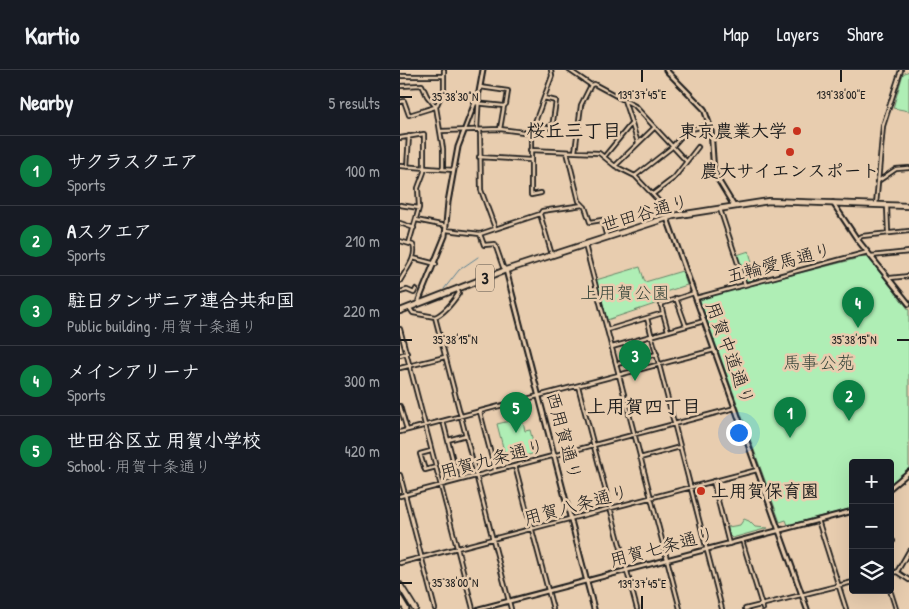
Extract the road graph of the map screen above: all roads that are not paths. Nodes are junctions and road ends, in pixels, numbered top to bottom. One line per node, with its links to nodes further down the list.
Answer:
1 (444, 70): 8 (street)
2 (483, 70): 11 (street)
3 (551, 70): 12 (street)
4 (569, 70): 9 (street)
5 (901, 70): 47 (street)
6 (668, 71): 20 (street)
7 (400, 76): 8 (street)
8 (444, 76): 17 (street)
9 (591, 85): 13 (street); 34 (street)
10 (400, 86): 17 (street)
11 (480, 87): 15 (street); 16 (street)
12 (544, 98): 18 (street); 18 (street)
13 (624, 100): 19 (street); 21 (street)
14 (400, 102): 17 (street)
15 (477, 103): 16 (street); 22 (street); 25 (street)
16 (504, 106): 23 (street)
17 (436, 107): 24 (street)
18 (534, 124): 26 (street)
19 (631, 124): 29 (street); 36 (street)
20 (709, 125): 31 (street); 55 (street)
21 (654, 128): 29 (street); 31 (street)
22 (465, 129): 24 (street); 25 (street); 45 (street)
23 (500, 129): 25 (street); 26 (street)
24 (440, 130): 44 (street)
25 (478, 130): 35 (street)
26 (531, 133): 32 (street)
27 (409, 136): 28 (street); 41 (street); 43 (street)
28 (400, 138)
29 (638, 143): 40 (street)
30 (698, 147): 38 (street)
31 (672, 148): 38 (street); 46 (street)
32 (530, 150): 33 (street); 37 (street)
33 (567, 152): 34 (street); 52 (street)
34 (575, 152): 36 (street)
35 (479, 157): 37 (street); 65 (street)
36 (604, 157): 40 (street)
37 (530, 160): 48 (street)
38 (686, 161): 49 (street)
39 (400, 166): 41 (street)
40 (615, 166): 46 (street)
41 (407, 167): 43 (street)
42 (909, 168): 47 (street)
43 (424, 169): 44 (street); 57 (street)
44 (443, 169): 45 (street)
45 (454, 170): 64 (street)
46 (635, 176): 49 (street)
47 (877, 182): 53 (street)
48 (541, 193)
49 (653, 194): 60 (street)
50 (833, 203): 53 (main road, 世田谷通り / 3); 55 (main road, 世田谷通り / 3); 70 (street)
51 (400, 205): 57 (street)
52 (583, 205): 59 (street); 69 (street)
53 (876, 205): 54 (main road, 世田谷通り / 3)
54 (886, 205): 56 (main road, 世田谷通り / 3); 67 (street)
55 (734, 206): 58 (main road, 世田谷通り / 3)
56 (909, 206)
57 (419, 208): 61 (street)
58 (720, 209): 60 (main road, 世田谷通り / 3); 84 (street)
59 (540, 214): 65 (street); 76 (street)
60 (670, 217): 69 (main road, 世田谷通り / 3); 88 (street, 用賀中道通り)
61 (416, 220): 63 (street); 64 (street)
62 (400, 223): 63 (street)
63 (414, 228): 72 (street)
64 (446, 228): 68 (street); 79 (street)
65 (495, 228): 68 (street)
66 (909, 230): 67 (street)
67 (888, 232): 70 (street)
68 (480, 234): 80 (street)
69 (607, 238): 73 (main road, 世田谷通り / 3)
70 (857, 238): 74 (street)
71 (400, 242): 72 (street)
72 (409, 243): 78 (street)
73 (584, 245): 76 (main road, 世田谷通り / 3); 101 (street)
74 (868, 252): 77 (street); 84 (street, 五輪愛馬通り)
75 (909, 252): 77 (street)
76 (552, 255): 80 (main road, 世田谷通り / 3)
77 (871, 256): 82 (street)
78 (413, 258): 79 (street); 83 (street)
79 (436, 264): 91 (street)
80 (506, 270): 86 (main road, 世田谷通り / 3); 117 (street, 西用賀通り)
81 (909, 276): 82 (street)
82 (890, 278): 92 (street)
83 (400, 281)
84 (745, 285): 90 (street, 五輪愛馬通り)
85 (416, 289): 87 (street)
86 (457, 289): 91 (main road, 世田谷通り / 3); 96 (street)
87 (400, 292)
88 (694, 293): 89 (street); 90 (street, 用賀中道通り)
89 (676, 298): 95 (street); 99 (street)
90 (696, 298): 98 (street, 用賀中道通り)
91 (420, 303): 93 (main road, 世田谷通り / 3)
92 (909, 304)
93 (409, 307): 94 (main road, 世田谷通り / 3); 96 (street)
94 (400, 311)
95 (663, 313): 97 (street); 102 (street)
96 (435, 317): 110 (street)
97 (648, 318): 101 (street); 103 (street)
98 (704, 321): 99 (street); 106 (street, 用賀中道通り)
99 (686, 326): 102 (street)
100 (400, 329): 104 (street)
101 (607, 330): 105 (street)
102 (668, 331): 103 (street)
103 (652, 336): 105 (street); 108 (street)
104 (401, 339): 107 (street)
105 (612, 347): 111 (street)
106 (714, 350): 112 (street); 119 (street, 用賀中道通り)
107 (407, 353): 109 (street); 113 (street)
108 (656, 354): 111 (street); 112 (street)
109 (400, 355)
110 (445, 357): 113 (street); 121 (street)
111 (616, 364): 115 (street)
112 (659, 365): 115 (street); 123 (street)
113 (410, 366): 114 (street); 124 (street)
114 (400, 368)
115 (618, 375): 116 (street); 127 (street)
116 (578, 386): 117 (street); 130 (street)
117 (539, 396): 120 (street); 133 (street, 西用賀通り)
118 (400, 406): 125 (street)
119 (735, 408): 123 (street, 用賀九条通り); 138 (street, 用賀中道通り)
120 (480, 412): 121 (street); 137 (street)
121 (461, 416): 122 (street); 128 (street)
122 (444, 421): 124 (street); 129 (street)
123 (674, 424): 127 (street, 用賀九条通り); 131 (street)
124 (425, 426): 125 (street); 132 (street)
125 (407, 430): 126 (street)
126 (400, 432)
127 (634, 434): 130 (street, 用賀九条通り); 134 (street)
128 (466, 435): 129 (street); 141 (street)
129 (448, 440): 142 (street)
130 (594, 446): 133 (street, 用賀九条通り); 150 (street)
131 (680, 448): 134 (street); 146 (street)
132 (432, 451): 136 (street); 136 (street)
133 (554, 455): 135 (street, 用賀九条通り); 152 (street, 西用賀通り)
134 (640, 458): 149 (street)
135 (515, 466): 137 (street, 用賀九条通り); 154 (street)
136 (436, 467): 144 (street)
137 (495, 470): 141 (street, 用賀九条通り)
138 (757, 470): 143 (street, 用賀八条通り); 155 (street, 用賀中道通り)
139 (909, 472): 145 (street)
140 (400, 475): 147 (street)
141 (476, 476): 142 (street, 用賀九条通り); 156 (street)
142 (458, 480): 144 (street, 用賀九条通り)
143 (713, 481): 146 (street, 用賀八条通り); 158 (street)
144 (440, 485): 147 (street, 用賀九条通り); 159 (street)
145 (894, 485)
146 (690, 487): 149 (street, 用賀八条通り); 160 (street)
147 (405, 494): 148 (street, 用賀九条通り); 162 (street)
148 (400, 496)
149 (650, 498): 150 (street, 用賀八条通り); 163 (street)
150 (610, 508): 152 (street, 用賀八条通り); 165 (street)
151 (849, 512): 153 (street, 用賀七条通り)
152 (571, 519): 154 (street, 用賀八条通り); 169 (street, 西用賀通り)
153 (818, 520): 155 (street, 用賀七条通り); 171 (street)
154 (532, 530): 156 (street, 用賀八条通り); 173 (street)
155 (779, 530): 157 (street, 用賀七条通り); 174 (street, 用賀中道通り)
156 (493, 539): 159 (street, 用賀八条通り); 177 (street)
157 (742, 540): 158 (street, 用賀七条通り); 178 (street)
158 (729, 544): 160 (street, 用賀七条通り)
159 (457, 548): 162 (street, 用賀八条通り); 182 (street)
160 (707, 549): 163 (street, 用賀七条通り); 189 (street)
161 (909, 551): 167 (street)
162 (422, 558): 164 (street, 用賀八条通り); 181 (street)
163 (667, 560): 165 (street, 用賀七条通り); 188 (street)
164 (400, 563)
165 (627, 570): 169 (street, 用賀七条通り); 187 (street)
166 (894, 572): 167 (street)
167 (897, 572): 168 (street)
168 (909, 580)
169 (587, 581): 173 (street, 用賀七条通り); 186 (street, 西用賀通り)
170 (849, 583): 171 (street)
171 (838, 584): 174 (street); 193 (street)
172 (400, 585): 180 (main road)
173 (548, 591): 177 (street, 用賀七条通り); 185 (street)
174 (802, 594): 178 (street); 192 (street, 用賀中道通り)
175 (891, 594): 194 (street)
176 (400, 600): 179 (main road)
177 (509, 601): 183 (street, 用賀七条通り); 184 (street)
178 (763, 604): 190 (street); 191 (street)
179 (406, 609)
180 (415, 609)
181 (435, 609)
182 (473, 609)
183 (479, 609)
184 (511, 609)
185 (553, 609)
186 (594, 609)
187 (637, 609)
188 (680, 609)
189 (722, 609)
190 (745, 609)
191 (764, 609)
192 (807, 609)
193 (846, 609)
194 (896, 609)

